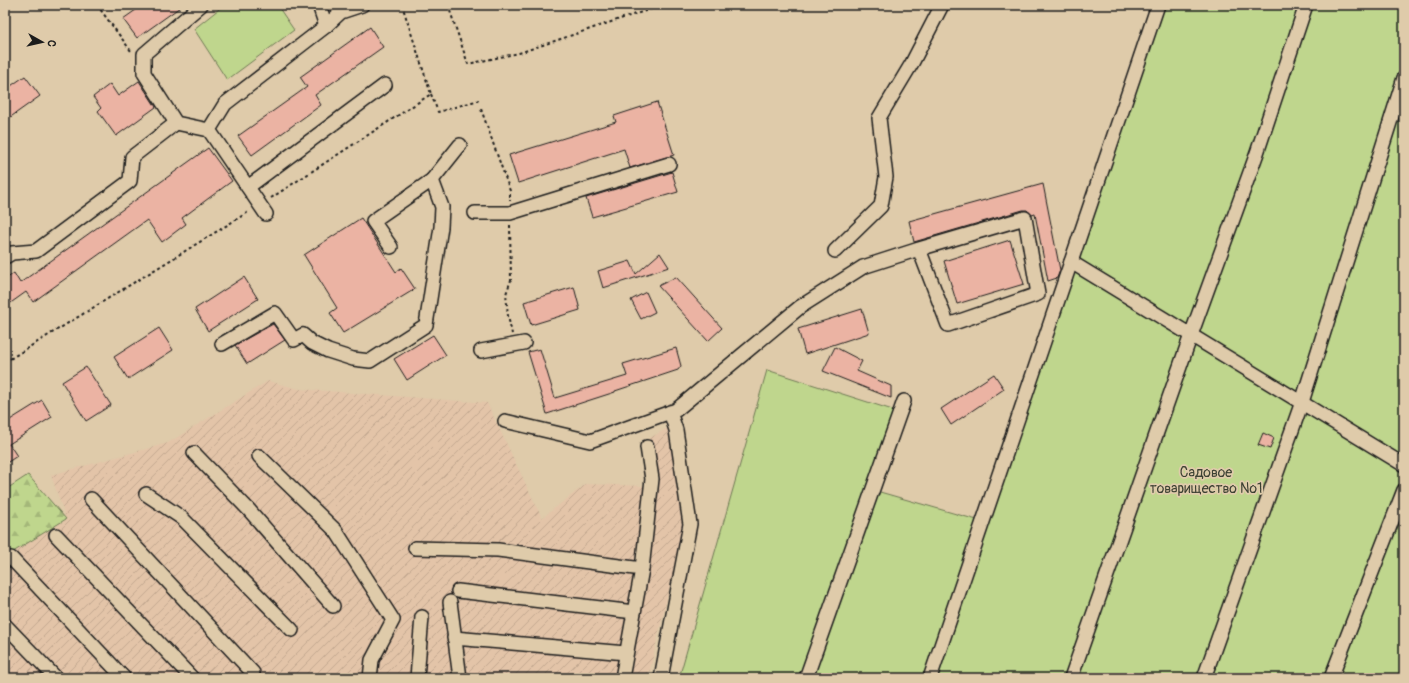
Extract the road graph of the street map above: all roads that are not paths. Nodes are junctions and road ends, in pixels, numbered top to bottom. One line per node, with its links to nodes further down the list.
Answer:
1 (201, 5): 10 (street)
2 (320, 5): 7 (street)
3 (362, 5): 7 (street)
4 (942, 5): 20 (street)
5 (1158, 5): 22 (street)
6 (1306, 5): 23 (street)
7 (326, 26): 11 (street)
8 (1404, 78): 28 (street)
9 (386, 85): 15 (street)
10 (176, 123): 11 (street); 21 (street)
11 (209, 130): 15 (street)
12 (460, 145): 14 (street)
13 (669, 164): 17 (street)
14 (432, 180): 18 (street); 25 (street)
15 (248, 187): 16 (street)
16 (263, 210)
17 (475, 213)
18 (391, 247)
19 (919, 250): 19 (street); 29 (street)
20 (835, 251)
21 (5, 257)
22 (1071, 262): 23 (street); 61 (street)
23 (1191, 335): 28 (street); 62 (street)
24 (524, 343): 26 (street)
25 (222, 344)
26 (481, 351)
27 (904, 401): 60 (street)
28 (1302, 402): 34 (street); 63 (street)
29 (670, 412): 30 (street); 59 (street)
30 (505, 421)
31 (647, 448): 41 (street)
32 (194, 453): 44 (street)
33 (259, 456): 55 (street)
34 (1404, 464)
35 (1404, 490): 64 (street)
36 (146, 494): 48 (street)
37 (91, 498): 51 (street)
38 (56, 535): 54 (street)
39 (415, 548): 41 (street)
40 (11, 558): 53 (street)
41 (642, 569): 45 (street)
42 (458, 591): 45 (street)
43 (450, 602): 49 (street)
44 (333, 606)
45 (634, 612): 50 (street)
46 (422, 617): 56 (street)
47 (5, 625): 52 (street)
48 (292, 630)
49 (454, 638): 50 (street); 57 (street)
50 (626, 653): 58 (street)
51 (253, 673)
52 (56, 678)
53 (124, 678)
54 (192, 678)
55 (370, 678)
56 (417, 678)
57 (460, 678)
58 (622, 678)
59 (661, 678)
60 (806, 678)
61 (930, 678)
62 (1071, 678)
63 (1204, 678)
64 (1331, 678)

